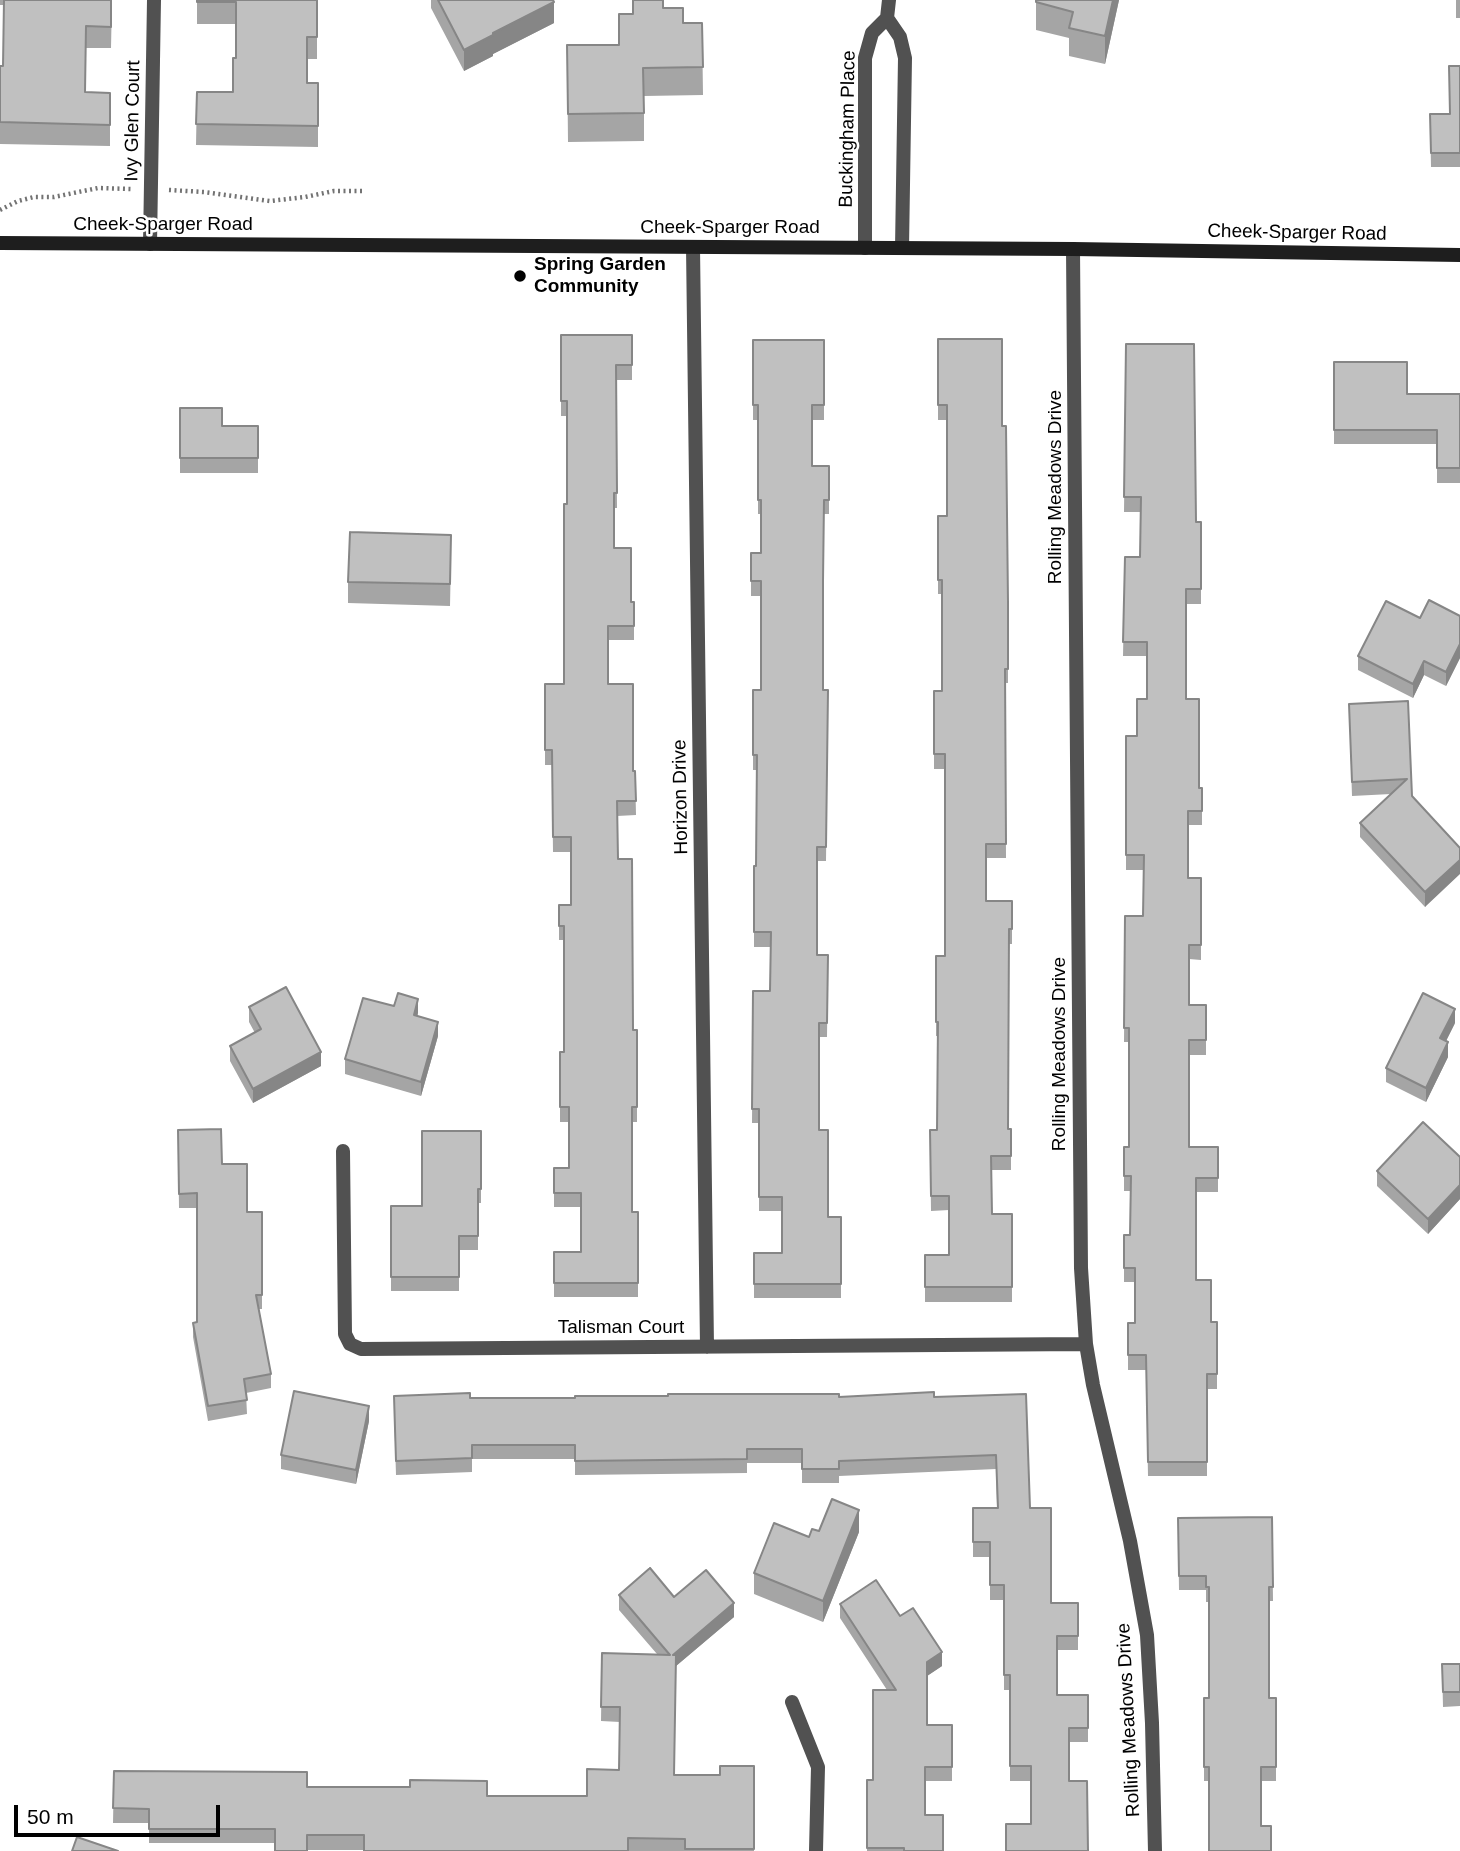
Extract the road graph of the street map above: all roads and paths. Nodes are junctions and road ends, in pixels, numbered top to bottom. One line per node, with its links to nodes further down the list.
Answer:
1 (154, 0): 4 (street, Ivy Glen Court)
2 (889, 0): 3 (street, Buckingham Place)
3 (887, 19): 10 (street, Buckingham Place); 11 (street)
4 (151, 189): 5 (path); 6 (path); 8 (street, Ivy Glen Court)
5 (362, 191)
6 (0, 210)
7 (0, 243): 8 (main road, Cheek-Sparger Road)
8 (150, 244): 9 (main road, Cheek-Sparger Road)
9 (693, 247): 10 (main road, Cheek-Sparger Road); 16 (street, Horizon Drive)
10 (865, 248): 11 (main road, Cheek-Sparger Road)
11 (902, 248): 12 (main road, Cheek-Sparger Road)
12 (1073, 249): 13 (main road, Cheek-Sparger Road); 15 (street, Rolling Meadows Drive)
13 (1460, 255)
14 (343, 1151): 16 (street, Talisman Court)
15 (1086, 1344): 16 (street, Talisman Court); 19 (street, Rolling Meadows Drive)
16 (706, 1347)
17 (792, 1702): 18 (street)
18 (816, 1851)
19 (1155, 1851)

